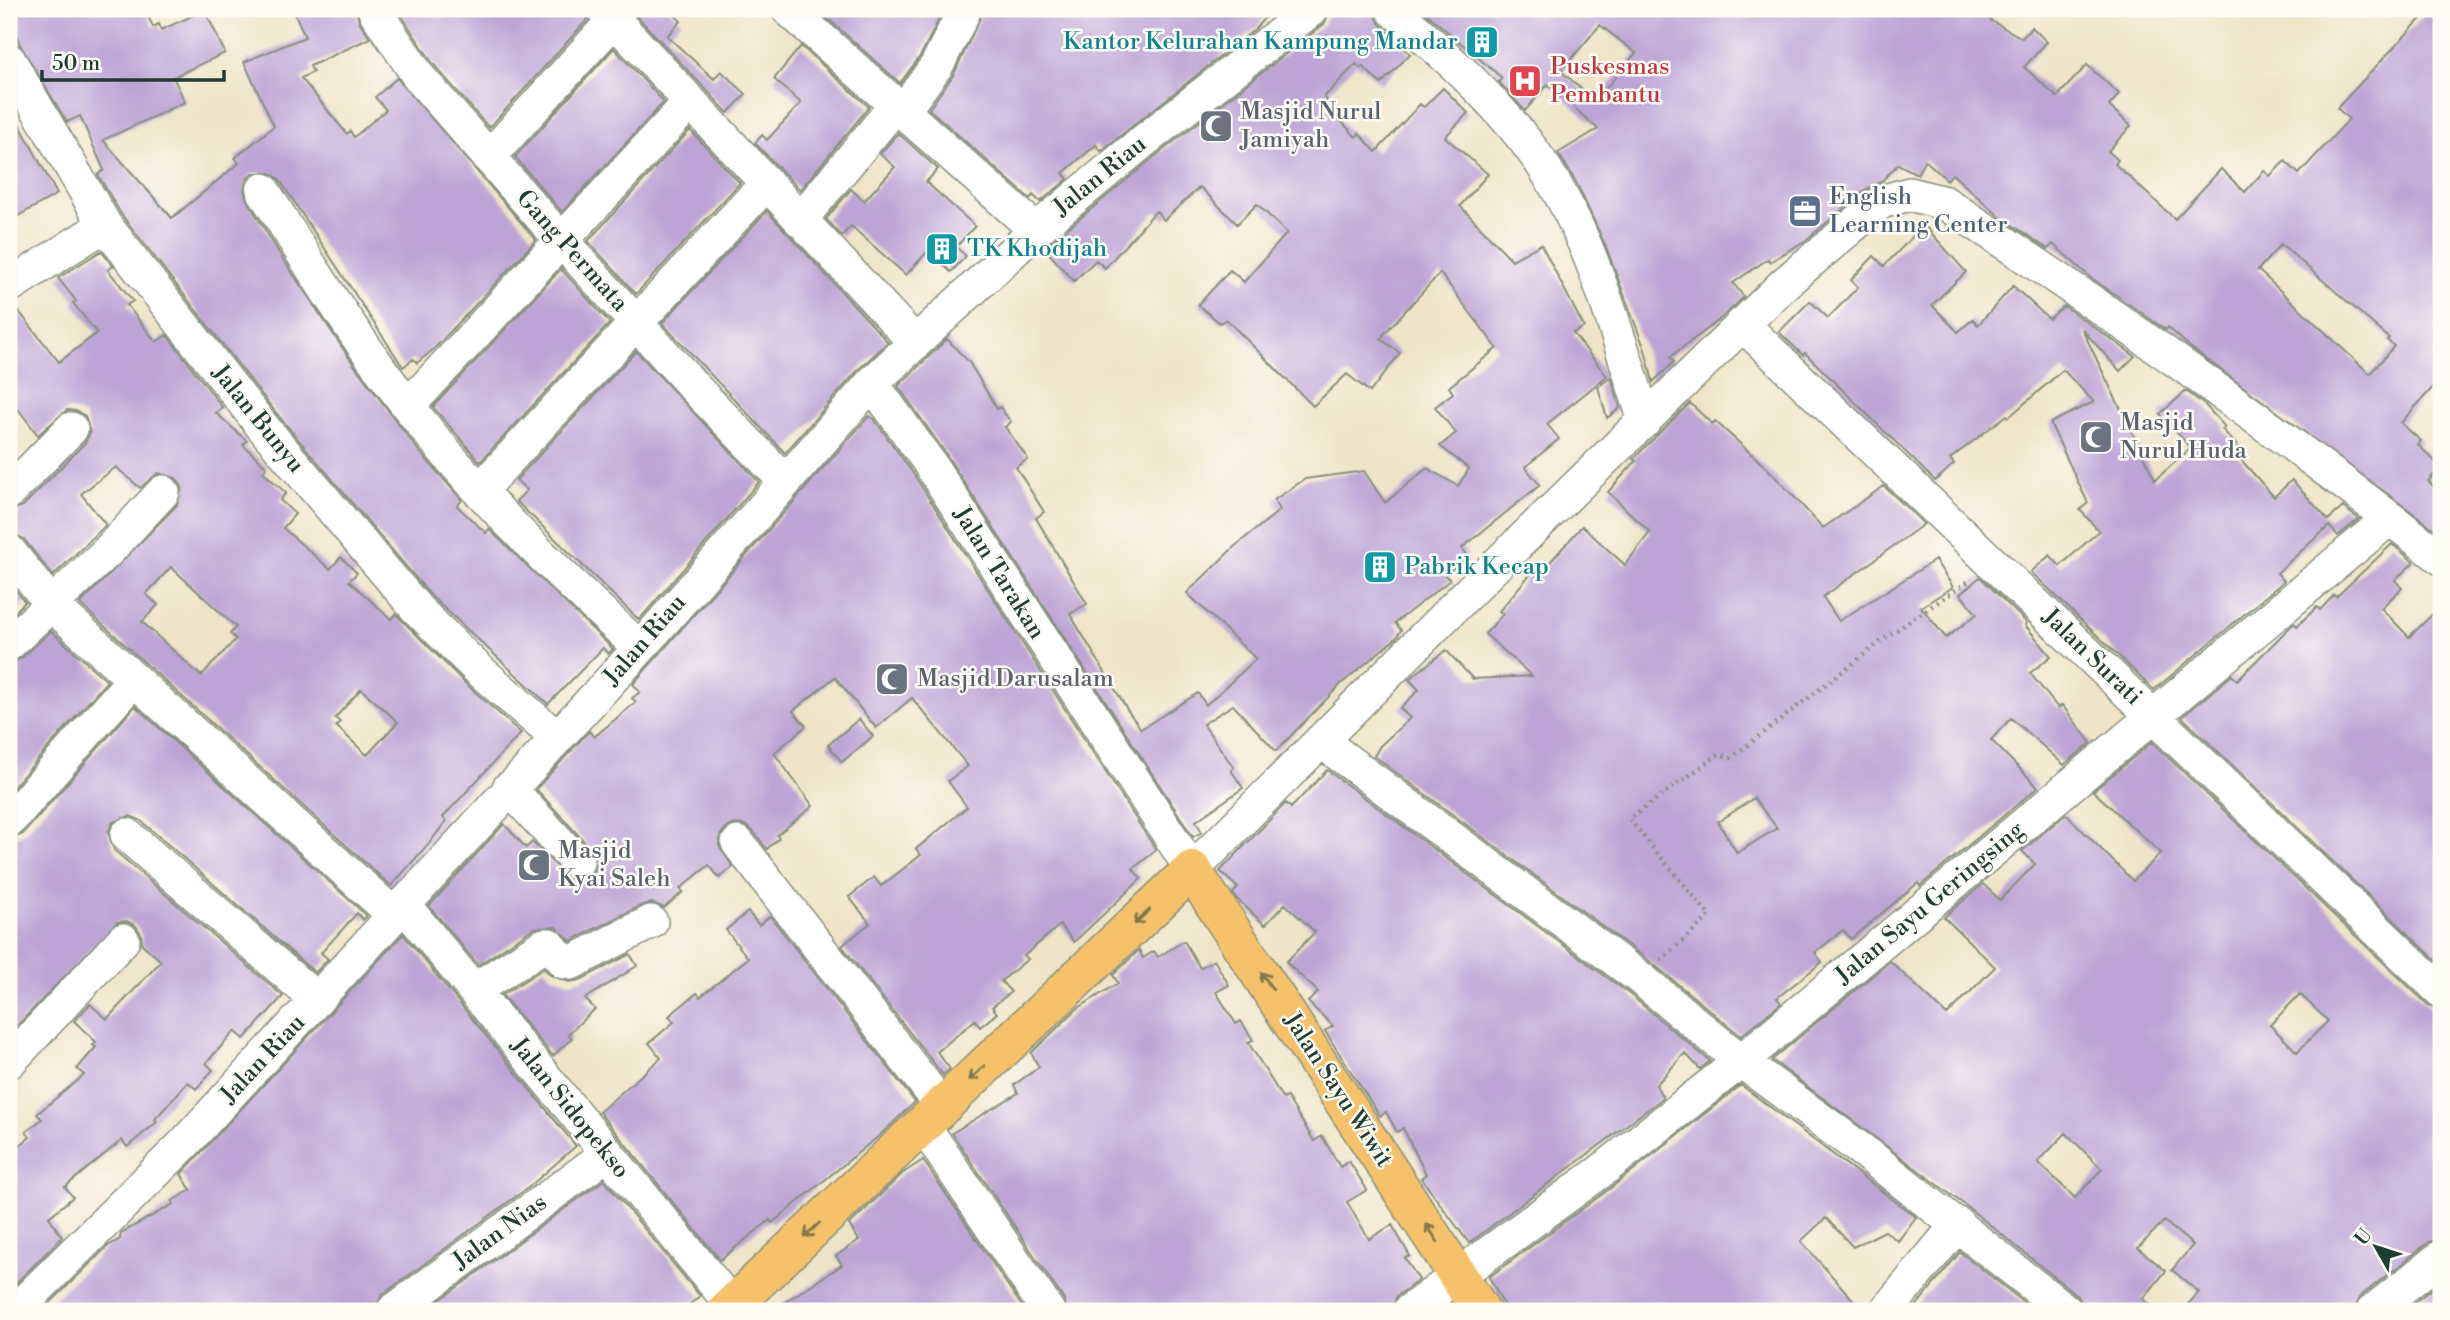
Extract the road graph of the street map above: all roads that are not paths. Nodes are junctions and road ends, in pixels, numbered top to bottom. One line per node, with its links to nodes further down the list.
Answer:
1 (788, 9): 9 (street)
2 (965, 9): 9 (street)
3 (1311, 9): 15 (street, Jalan Riau)
4 (1392, 9): 23 (street)
5 (375, 11): 10 (street, Gang Permata)
6 (609, 14): 8 (street); 10 (street)
7 (9, 60): 14 (street, Jalan Bunyu)
8 (690, 102): 11 (street); 16 (street)
9 (899, 108): 13 (street); 15 (street)
10 (489, 156): 16 (street, Gang Permata)
11 (766, 184): 13 (street); 18 (street)
12 (263, 190): 22 (street)
13 (800, 219): 20 (street)
14 (105, 225): 17 (street); 37 (street, Jalan Bunyu)
15 (1036, 230): 20 (street, Jalan Riau)
16 (561, 240): 18 (street, Gang Permata); 22 (street)
17 (9, 286)
18 (635, 323): 25 (street, Gang Permata); 26 (street)
19 (1742, 324): 23 (street); 29 (street); 36 (street, Jalan Surati)
20 (915, 342): 21 (street, Jalan Riau)
21 (872, 383): 25 (street, Jalan Riau); 44 (street, Jalan Tarakan)
22 (408, 406): 26 (street)
23 (1645, 421): 38 (street)
24 (71, 429): 27 (street)
25 (784, 480): 34 (street, Jalan Riau)
26 (479, 491): 34 (street)
27 (9, 492)
28 (163, 492): 32 (street)
29 (2390, 518): 31 (street); 36 (street, Jalan Sayu Geringsing)
30 (9, 551): 32 (street, Jalan Sidopekso)
31 (2441, 558)
32 (52, 605): 33 (street); 35 (street, Jalan Sidopekso)
33 (9, 644)
34 (640, 648): 37 (street, Jalan Riau)
35 (133, 680): 40 (street); 45 (street, Jalan Sidopekso)
36 (2152, 715): 49 (street, Jalan Surati); 51 (street, Jalan Sayu Geringsing)
37 (557, 738): 39 (street, Jalan Riau)
38 (1321, 741): 44 (street); 51 (street)
39 (509, 788): 43 (street); 45 (street, Jalan Riau)
40 (9, 821)
41 (127, 835): 50 (street)
42 (738, 843): 53 (street)
43 (577, 862)
44 (1192, 870): 53 (main road, one-way to 53); 57 (main road, Jalan Sayu Wiwit, one-way to 44)
45 (398, 909): 48 (street, Jalan Sidopekso); 50 (street, Jalan Riau)
46 (651, 922): 48 (street)
47 (123, 940): 52 (street)
48 (474, 990): 54 (street, Jalan Sidopekso)
49 (2441, 991)
50 (317, 1000): 59 (street, Jalan Riau)
51 (1741, 1061): 55 (street); 57 (street, Jalan Sayu Geringsing)
52 (9, 1062)
53 (932, 1116): 58 (main road, one-way to 58); 61 (street)
54 (607, 1154): 58 (street, Jalan Sidopekso); 60 (street, Jalan Nias)
55 (1958, 1224): 64 (street); 65 (street)
56 (2441, 1257): 66 (street)
57 (1460, 1276): 62 (street, Jalan Sayu Geringsing); 63 (main road, Jalan Sayu Wiwit)
58 (732, 1309)
59 (15, 1311)
60 (393, 1311)
61 (1048, 1311)
62 (1409, 1311)
63 (1482, 1311)
64 (1885, 1311)
65 (2066, 1311)
66 (2373, 1311)

